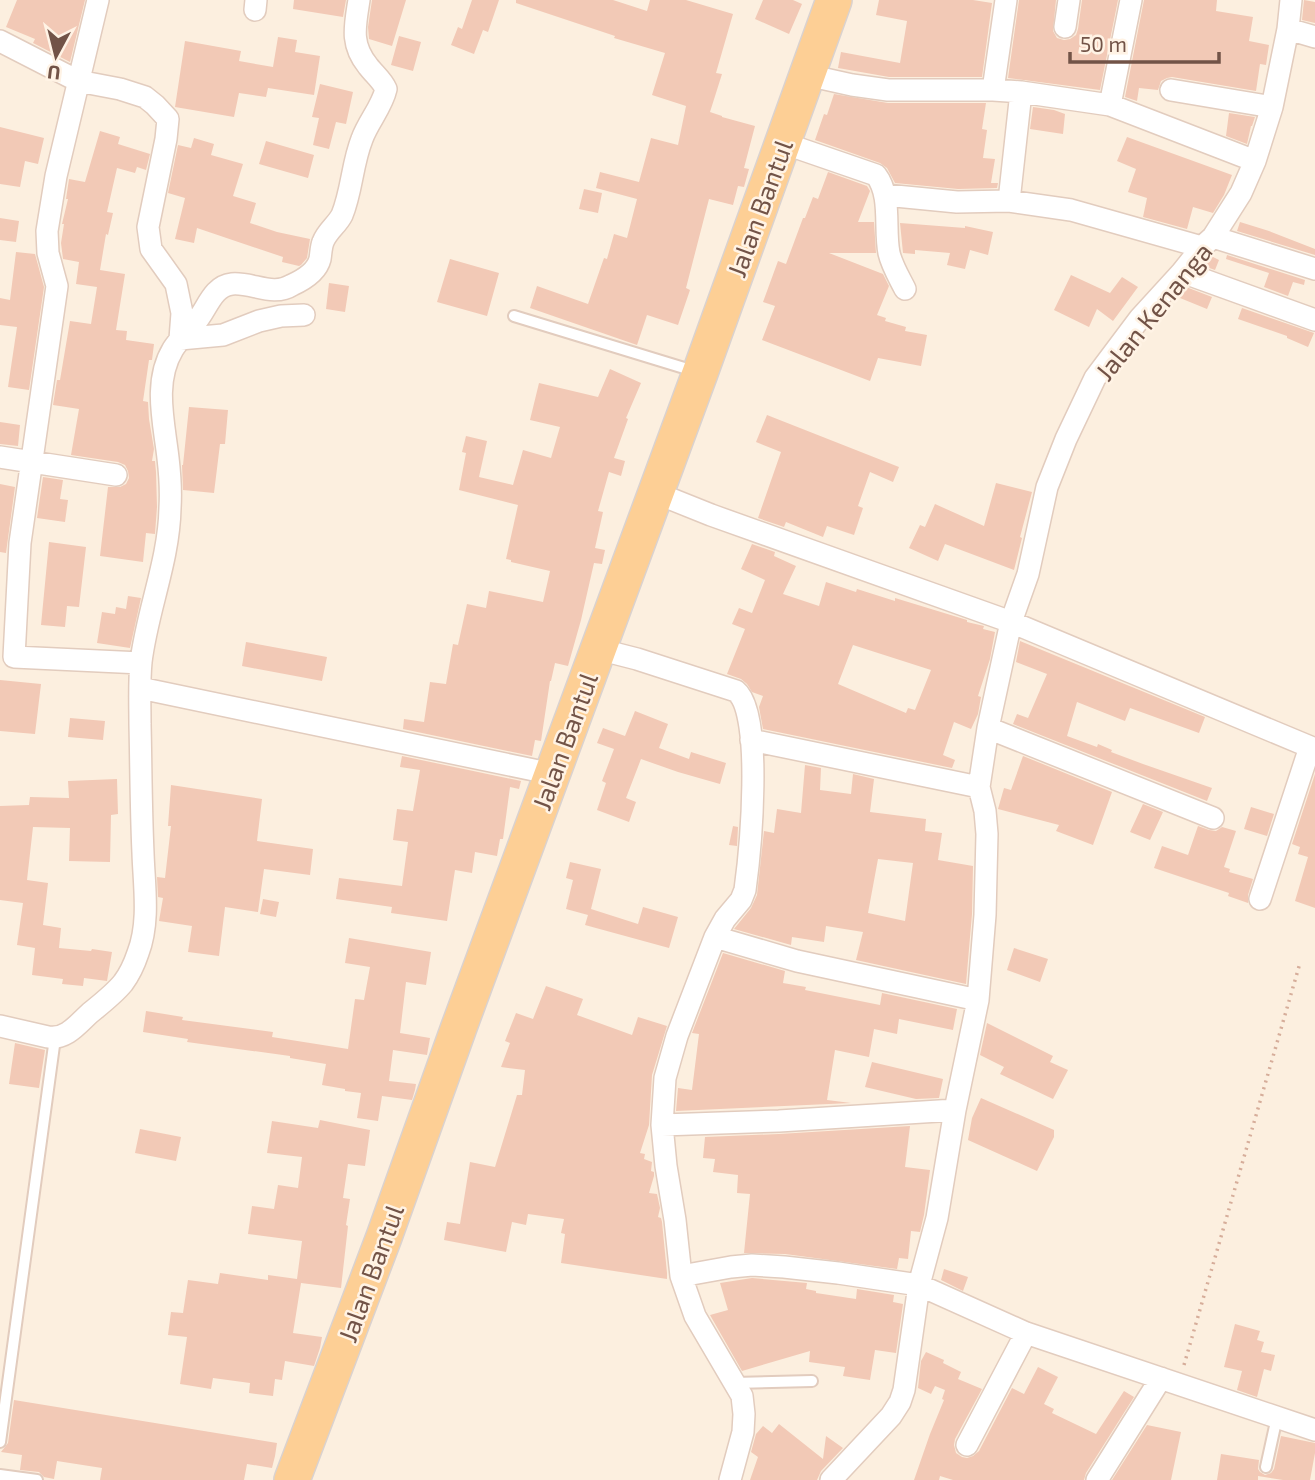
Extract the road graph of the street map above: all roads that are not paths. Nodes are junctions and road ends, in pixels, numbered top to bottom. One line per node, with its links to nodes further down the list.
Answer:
1 (98, 0): 13 (street)
2 (359, 0): 30 (street)
3 (834, 0): 12 (main road, Jalan Bantul)
4 (1006, 0): 14 (street)
5 (1069, 0): 8 (street)
6 (1131, 0): 17 (street)
7 (1291, 0): 9 (street, Jalan Kenanga)
8 (1065, 27)
9 (1288, 29): 10 (street); 18 (street, Jalan Kenanga)
10 (1315, 37)
11 (0, 40): 13 (street)
12 (807, 75): 14 (street); 19 (main road, Jalan Bantul)
13 (78, 81): 30 (street); 33 (street)
14 (993, 90): 16 (street)
15 (1171, 90): 18 (street)
16 (1021, 92): 17 (street); 22 (street)
17 (1110, 105): 20 (street)
18 (1272, 107): 20 (street, Jalan Kenanga)
19 (783, 143): 21 (street); 31 (main road, Jalan Bantul)
20 (1255, 161): 23 (street, Jalan Kenanga)
21 (885, 195): 22 (street); 26 (street)
22 (1009, 201): 23 (street)
23 (1208, 242): 24 (street); 25 (street, Jalan Kenanga)
24 (1315, 269)
25 (1182, 272): 29 (street); 36 (street, Jalan Kenanga)
26 (905, 289)
27 (304, 315): 30 (street)
28 (514, 316): 31 (lane)
29 (1315, 320)
30 (180, 339): 39 (street)
31 (700, 373): 35 (main road, Jalan Bantul)
32 (0, 457): 33 (street)
33 (31, 462): 34 (street); 38 (street)
34 (116, 475)
35 (665, 496): 36 (street); 37 (main road, Jalan Bantul)
36 (1011, 622): 41 (street, Jalan Kenanga); 43 (street)
37 (597, 649): 42 (street); 44 (main road, Jalan Bantul)
38 (7, 657): 39 (street)
39 (141, 663): 40 (street)
40 (140, 688): 44 (street); 51 (street)
41 (988, 728): 45 (street, Jalan Kenanga); 46 (street)
42 (751, 740): 45 (street); 48 (street)
43 (1313, 748): 47 (street)
44 (553, 774): 67 (main road, Jalan Bantul)
45 (979, 787): 49 (street)
46 (1213, 818)
47 (1260, 899)
48 (715, 937): 49 (street); 53 (street)
49 (978, 1000): 52 (street)
50 (0, 1026): 51 (street)
51 (55, 1038): 62 (lane)
52 (955, 1110): 53 (street); 55 (street)
53 (662, 1125): 54 (street)
54 (681, 1276): 55 (street); 59 (street)
55 (919, 1286): 56 (street); 69 (street)
56 (1026, 1333): 58 (street); 63 (street)
57 (811, 1381): 59 (lane)
58 (1170, 1381): 60 (street); 70 (street)
59 (734, 1383): 68 (street)
60 (1277, 1417): 61 (street); 64 (lane)
61 (1315, 1430)
62 (0, 1442)
63 (967, 1445)
64 (1266, 1467)
65 (0, 1475): 66 (lane)
66 (37, 1480)
67 (292, 1480)
68 (730, 1480)
69 (831, 1480)
70 (1097, 1480)

